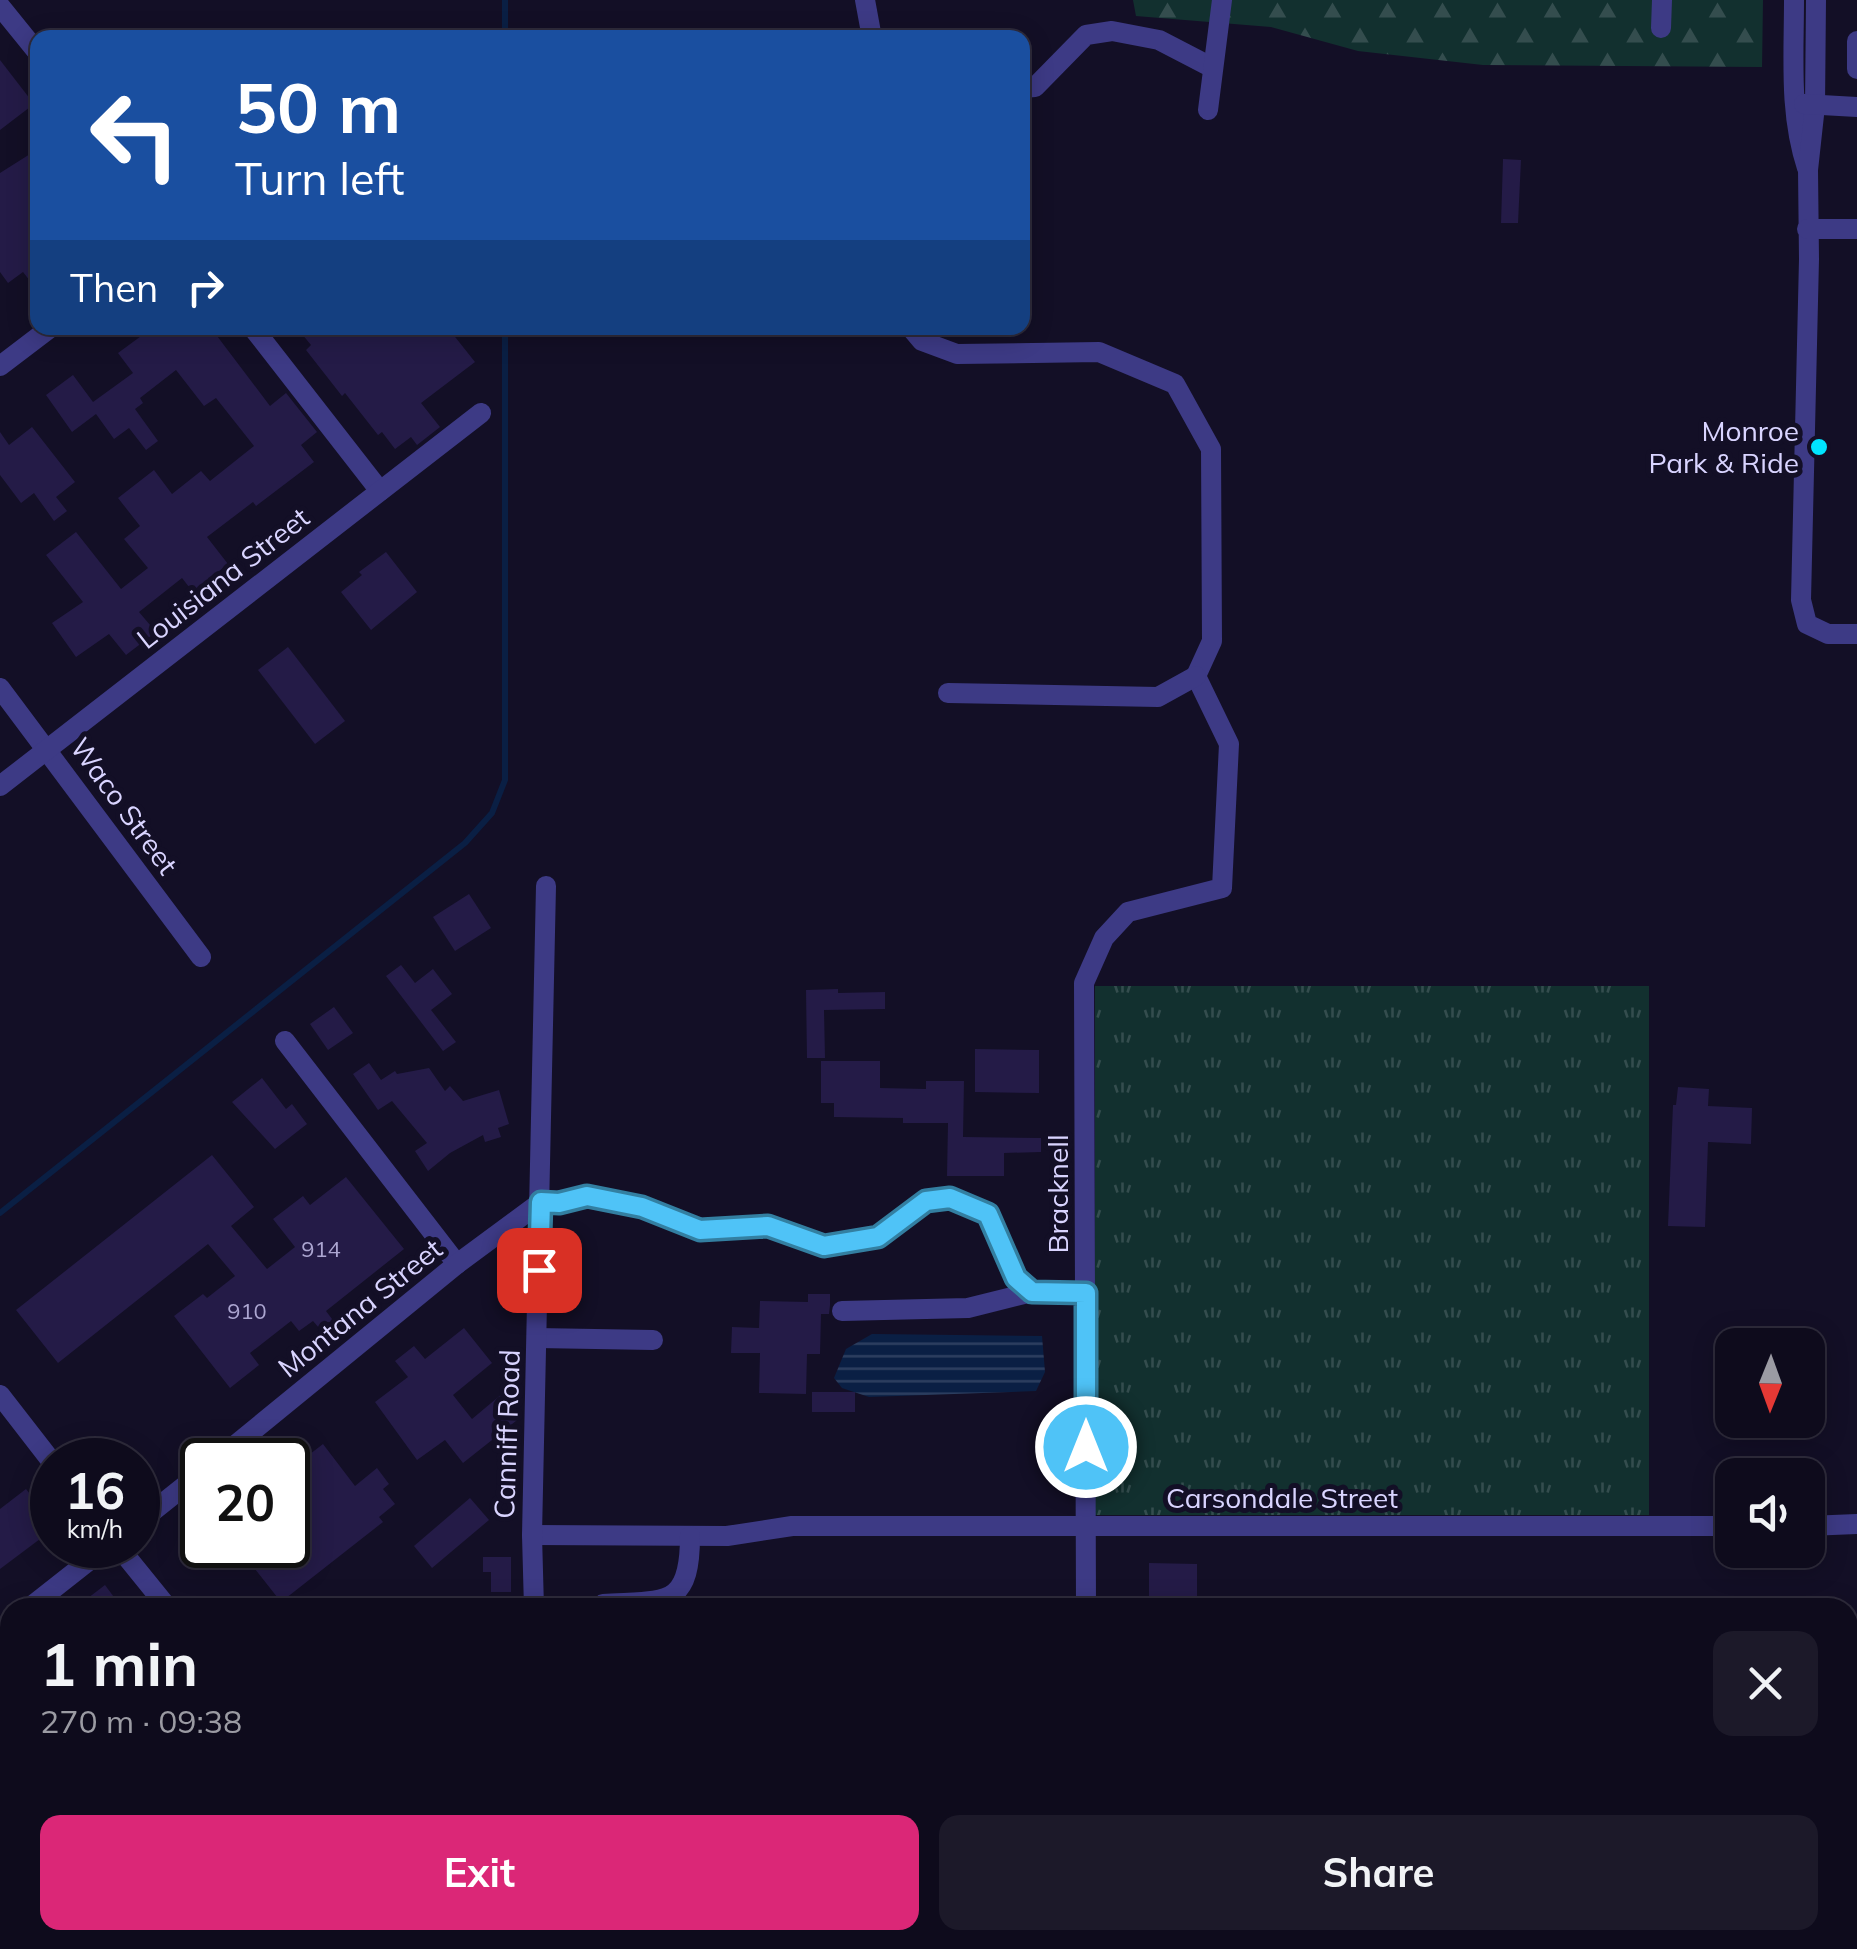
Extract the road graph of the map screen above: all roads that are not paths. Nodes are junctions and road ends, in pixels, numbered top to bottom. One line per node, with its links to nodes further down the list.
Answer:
1 (865, 0): 8 (street)
2 (1222, 0): 11 (street)
3 (1662, 0): 7 (street)
4 (1794, 0): 14 (street)
5 (1816, 0): 15 (street)
6 (0, 6): 10 (street)
7 (1662, 28)
8 (871, 30)
9 (1857, 41): 12 (street)
10 (30, 43)
11 (1213, 68): 13 (street); 17 (street)
12 (1857, 69)
13 (1030, 87)
14 (1793, 101): 15 (street); 18 (street)
15 (1815, 106): 16 (street); 18 (street)
16 (1857, 107)
17 (1208, 110)
18 (1808, 170): 20 (street)
19 (1857, 228): 20 (street)
20 (1808, 229): 27 (street)
21 (41, 335): 24 (street)
22 (258, 335): 26 (street)
23 (918, 335): 28 (street)
24 (0, 366)
25 (480, 413): 26 (street, Louisiana Street)
26 (380, 491): 31 (street, Louisiana Street)
27 (1857, 634)
28 (1196, 676): 30 (street); 39 (street, Bracknell)
29 (0, 688): 31 (street, Waco Street)
30 (948, 693)
31 (48, 749): 32 (street, Louisiana Street); 34 (street, Waco Street)
32 (0, 786)
33 (546, 886): 36 (street, Canniff Road)
34 (201, 957)
35 (285, 1041): 37 (street)
36 (541, 1202): 37 (street, Montana Street); 38 (street); 41 (street, Canniff Road)
37 (457, 1264): 45 (street, Montana Street)
38 (1032, 1292): 39 (street); 40 (street)
39 (1086, 1293): 48 (street, Bracknell)
40 (842, 1311)
41 (537, 1338): 42 (street); 52 (street, Canniff Road)
42 (653, 1340)
43 (0, 1394): 44 (street)
44 (34, 1438)
45 (244, 1438)
46 (180, 1490): 47 (street)
47 (160, 1505)
48 (1086, 1524): 51 (street, Carsondale Street); 53 (street, Carsondale Street); 60 (street, Bracknell)
49 (1857, 1524): 50 (street)
50 (1825, 1525)
51 (1715, 1526)
52 (532, 1534): 53 (street, Carsondale Street); 58 (street, Canniff Road)
53 (690, 1536): 59 (street)
54 (80, 1568): 56 (street)
55 (136, 1568): 57 (street)
56 (42, 1598)
57 (160, 1598)
58 (534, 1598)
59 (664, 1598)
60 (1086, 1598)

